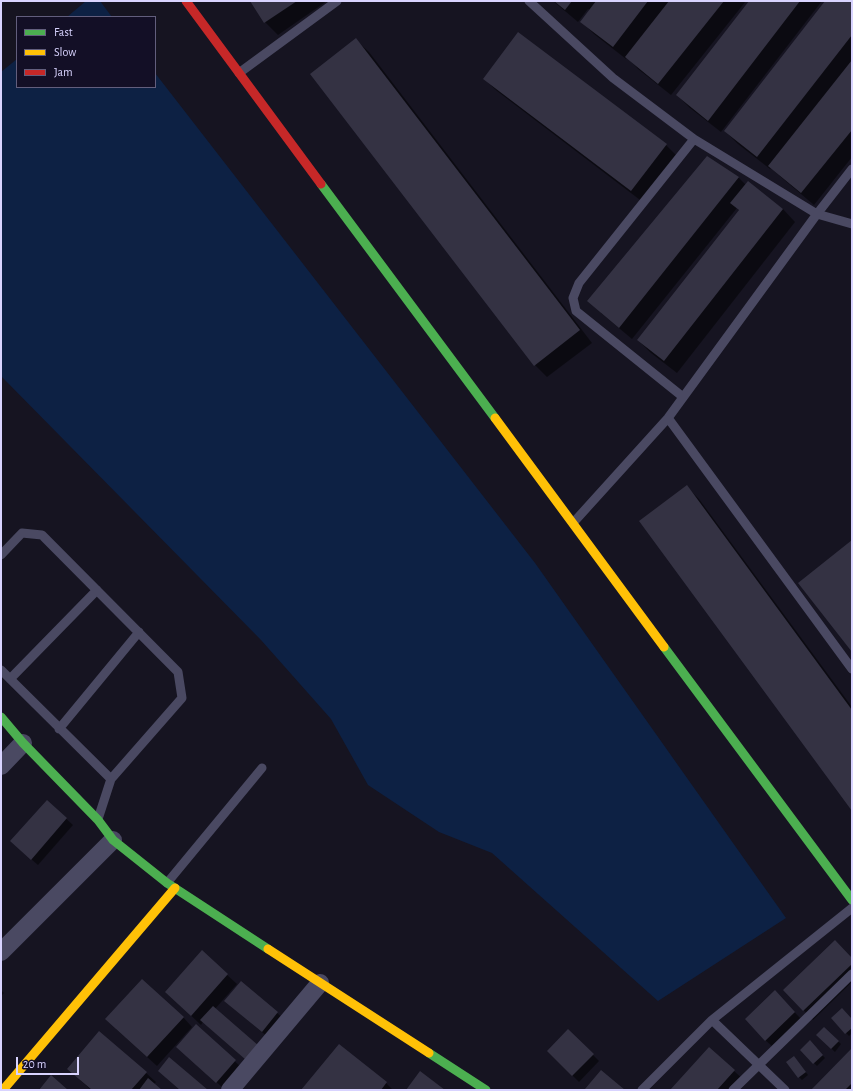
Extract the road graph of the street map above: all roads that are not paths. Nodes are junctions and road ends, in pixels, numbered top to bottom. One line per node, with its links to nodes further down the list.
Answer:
1 (186, 1): 4 (street)
2 (337, 1): 4 (lane)
3 (529, 1): 5 (lane)
4 (240, 73): 11 (street)
5 (694, 139): 7 (lane); 9 (lane)
6 (852, 169): 7 (lane)
7 (817, 214): 8 (lane); 9 (lane)
8 (852, 224)
9 (683, 398): 10 (lane)
10 (668, 418): 11 (lane); 15 (lane)
11 (572, 523): 27 (street)
12 (1, 555): 13 (lane)
13 (97, 590): 14 (lane); 17 (lane)
14 (139, 632): 19 (lane); 23 (lane)
15 (852, 669)
16 (1, 670): 17 (lane)
17 (10, 679): 19 (lane)
18 (1, 717): 20 (street)
19 (59, 729): 23 (lane)
20 (23, 743): 21 (street); 24 (street)
21 (1, 766)
22 (262, 768): 26 (lane)
23 (111, 779): 24 (lane)
24 (98, 820): 25 (street)
25 (113, 840): 26 (street); 29 (street)
26 (171, 886): 31 (street); 35 (street)
27 (852, 900)
28 (852, 908): 32 (lane)
29 (1, 952)
30 (852, 974): 33 (lane)
31 (320, 983): 34 (street); 36 (street)
32 (712, 1020): 33 (lane); 37 (lane)
33 (759, 1064): 38 (lane); 39 (lane)
34 (477, 1088)
35 (3, 1090)
36 (230, 1090)
37 (642, 1090)
38 (733, 1090)
39 (785, 1090)

